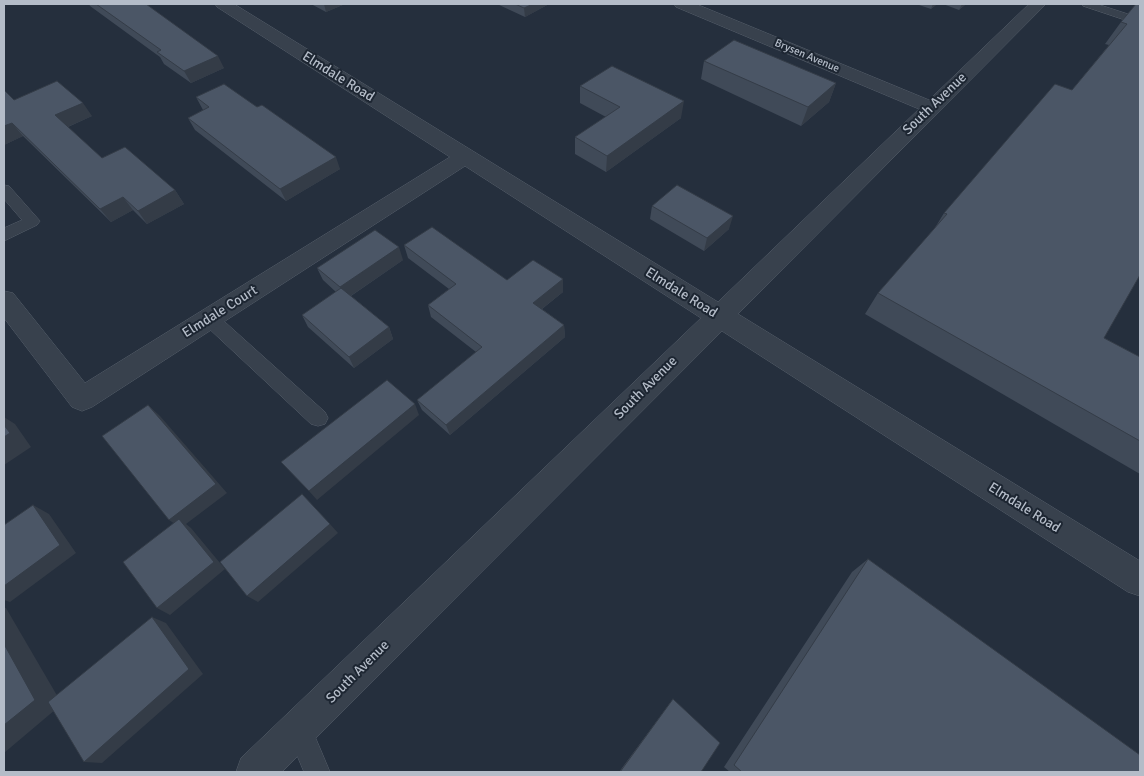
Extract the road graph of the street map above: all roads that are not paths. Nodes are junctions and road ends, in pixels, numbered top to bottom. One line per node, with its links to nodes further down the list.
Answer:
1 (223, 4): 7 (street, Elmdale Road)
2 (682, 4): 6 (street, Brysen Avenue)
3 (1038, 4): 6 (street, South Avenue)
4 (1087, 4): 5 (lane)
5 (1140, 22)
6 (932, 108): 11 (street, South Avenue)
7 (465, 157): 11 (street, Elmdale Road); 12 (street, Elmdale Court)
8 (4, 190): 9 (lane)
9 (4, 235)
10 (4, 300): 12 (street, Elmdale Court)
11 (719, 317): 14 (street, Elmdale Road); 15 (street, South Avenue)
12 (210, 319): 13 (lane)
13 (318, 418)
14 (1140, 580)
15 (299, 729): 16 (street, South Avenue); 17 (lane)
16 (255, 772)
17 (317, 772)

